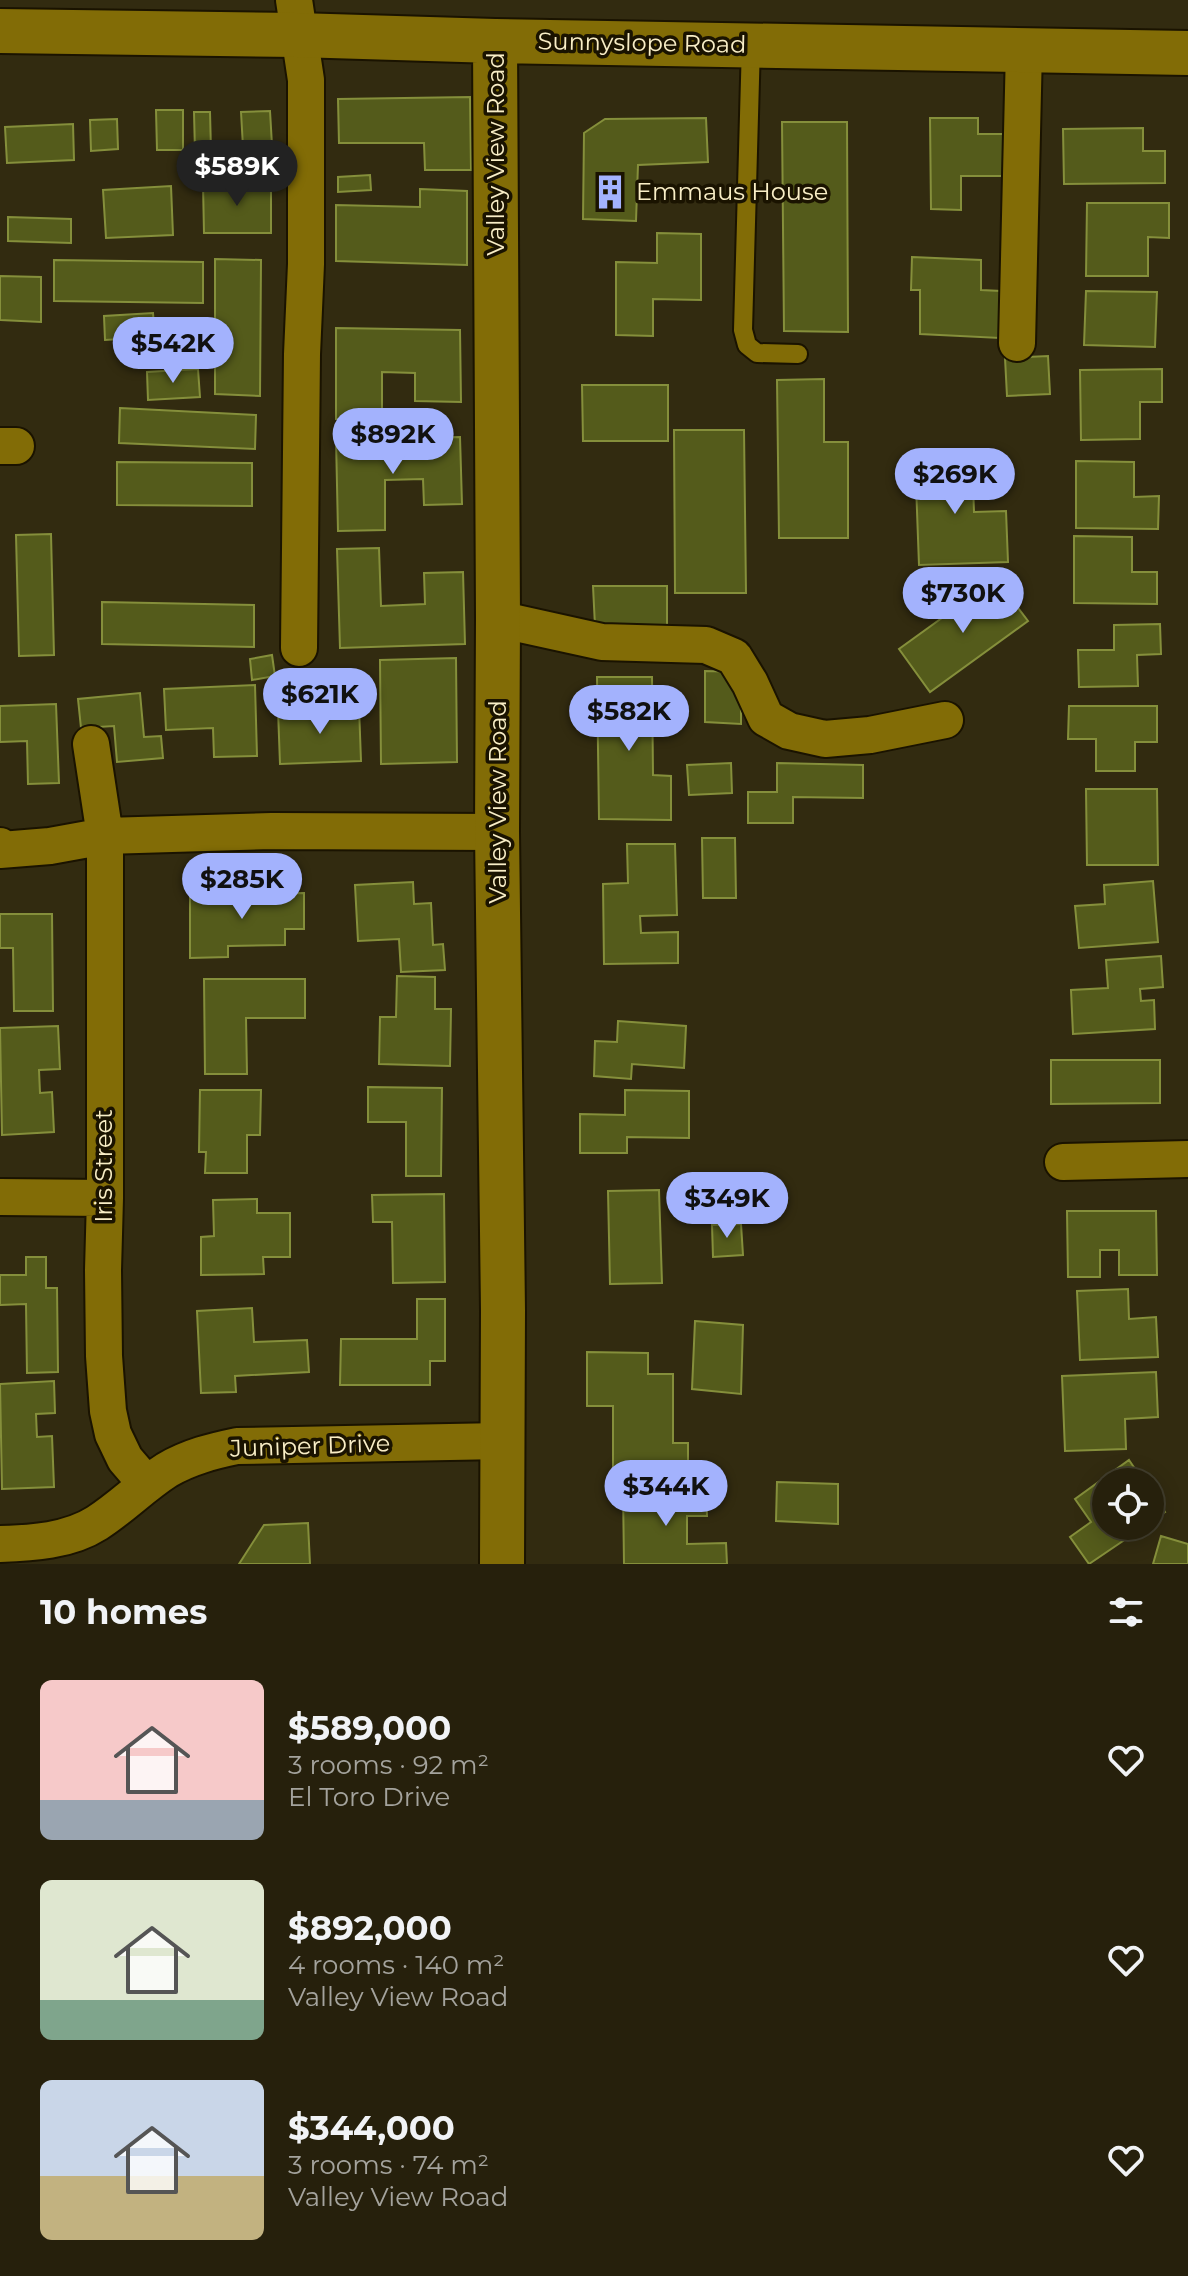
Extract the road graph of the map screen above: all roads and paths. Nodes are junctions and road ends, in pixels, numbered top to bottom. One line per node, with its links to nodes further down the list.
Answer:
1 (0, 31): 2 (street, Sunnyslope Road)
2 (297, 31): 3 (street, Sunnyslope Road); 10 (street)
3 (495, 41): 4 (street, Sunnyslope Road); 9 (street, Valley View Road)
4 (751, 44): 5 (street, Sunnyslope Road); 8 (lane)
5 (1024, 49): 6 (street, Sunnyslope Road); 7 (street)
6 (1188, 53)
7 (1017, 343)
8 (798, 354)
9 (498, 619): 11 (street); 13 (street, Valley View Road)
10 (299, 648)
11 (945, 720)
12 (91, 744): 14 (street, Iris Street)
13 (497, 832): 14 (street); 20 (street, Valley View Road)
14 (105, 836): 15 (street); 19 (street, Iris Street)
15 (0, 848)
16 (1188, 1159): 17 (street)
17 (1063, 1162)
18 (0, 1197): 19 (street)
19 (105, 1198): 21 (street, Iris Street)
20 (502, 1441): 21 (street, Juniper Drive); 23 (street, Valley View Road)
21 (149, 1482): 22 (street, Juniper Drive)
22 (0, 1544)
23 (502, 1564)

